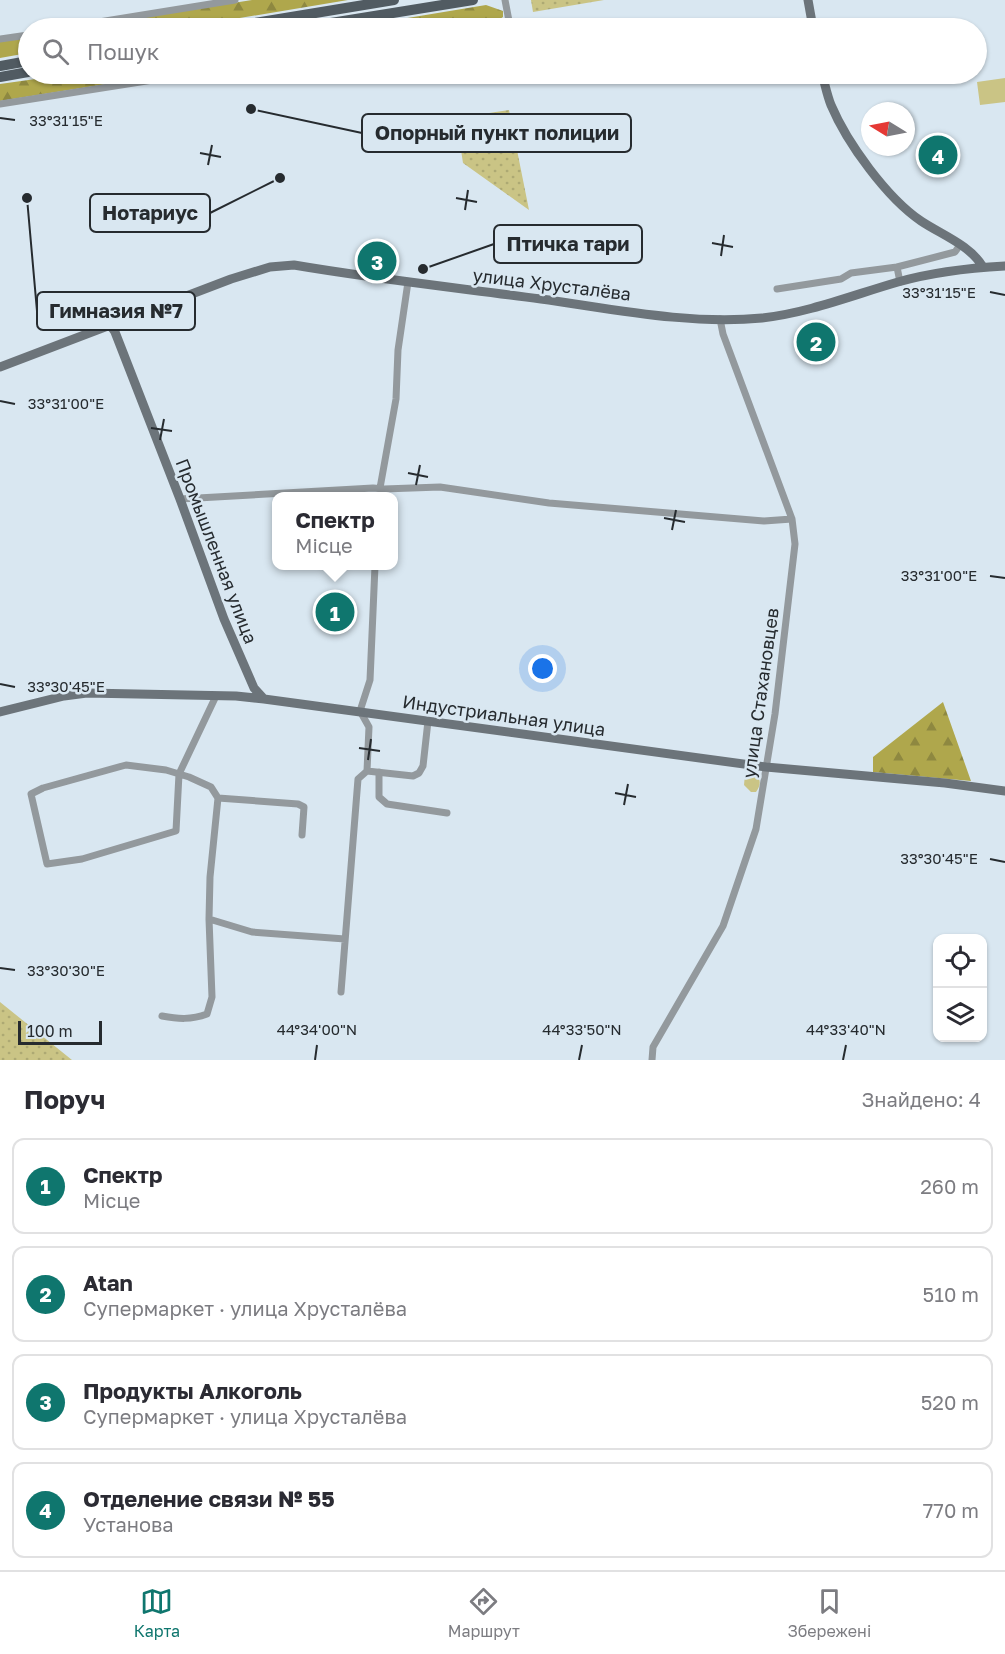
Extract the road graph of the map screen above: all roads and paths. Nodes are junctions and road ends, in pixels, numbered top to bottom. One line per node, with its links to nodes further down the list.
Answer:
1 (235, 0): 6 (street)
2 (394, 0): 7 (main road)
3 (473, 0): 8 (main road)
4 (505, 0): 9 (street)
5 (808, 0): 10 (main road)
6 (124, 18)
7 (285, 18)
8 (362, 18)
9 (508, 18)
10 (811, 18)
11 (18, 36): 12 (street)
12 (0, 39)
13 (18, 63): 14 (main road)
14 (0, 66)
15 (18, 74): 16 (main road)
16 (0, 77)
17 (127, 84): 19 (street)
18 (825, 84): 20 (main road)
19 (0, 104)
20 (960, 245): 22 (street); 23 (main road)
21 (1005, 266): 23 (main road, улица Хрусталёва)
22 (897, 267): 25 (street); 26 (street)
23 (983, 267): 25 (main road, улица Хрусталёва)
24 (408, 282): 27 (main road, улица Хрусталёва); 28 (main road, улица Хрусталёва); 30 (street)
25 (900, 282): 27 (main road, улица Хрусталёва)
26 (777, 289)
27 (720, 319): 34 (street, улица Стахановцев)
28 (110, 325): 29 (main road, улица Хрусталёва); 33 (main road, Промышленная улица)
29 (0, 367)
30 (380, 489): 31 (street); 34 (street)
31 (320, 492)
32 (272, 494): 33 (street)
33 (180, 499): 36 (main road, Промышленная улица)
34 (792, 519): 45 (street, улица Стахановцев)
35 (375, 570): 40 (street)
36 (254, 688): 38 (main road); 39 (main road, Промышленная улица)
37 (216, 696): 38 (main road, Индустриальная улица); 41 (main road, Индустриальная улица); 48 (street)
38 (236, 696): 39 (main road, Индустриальная улица)
39 (264, 699): 40 (main road, Индустриальная улица)
40 (360, 711): 42 (main road, Индустриальная улица); 44 (street)
41 (0, 712)
42 (378, 713): 43 (main road, Индустриальная улица); 44 (street)
43 (428, 721): 45 (main road, Индустриальная улица); 47 (street)
44 (369, 727): 46 (street)
45 (766, 767): 49 (main road, Индустриальная улица); 57 (street, улица Стахановцев)
46 (367, 771): 47 (street); 54 (street)
47 (379, 772): 51 (street)
48 (179, 774): 48 (street); 50 (street)
49 (1005, 791)
50 (218, 798): 52 (street); 53 (street)
51 (447, 813)
52 (302, 835)
53 (209, 919): 54 (street); 56 (street)
54 (345, 939): 55 (street)
55 (341, 992)
56 (162, 1016)
57 (652, 1060)

